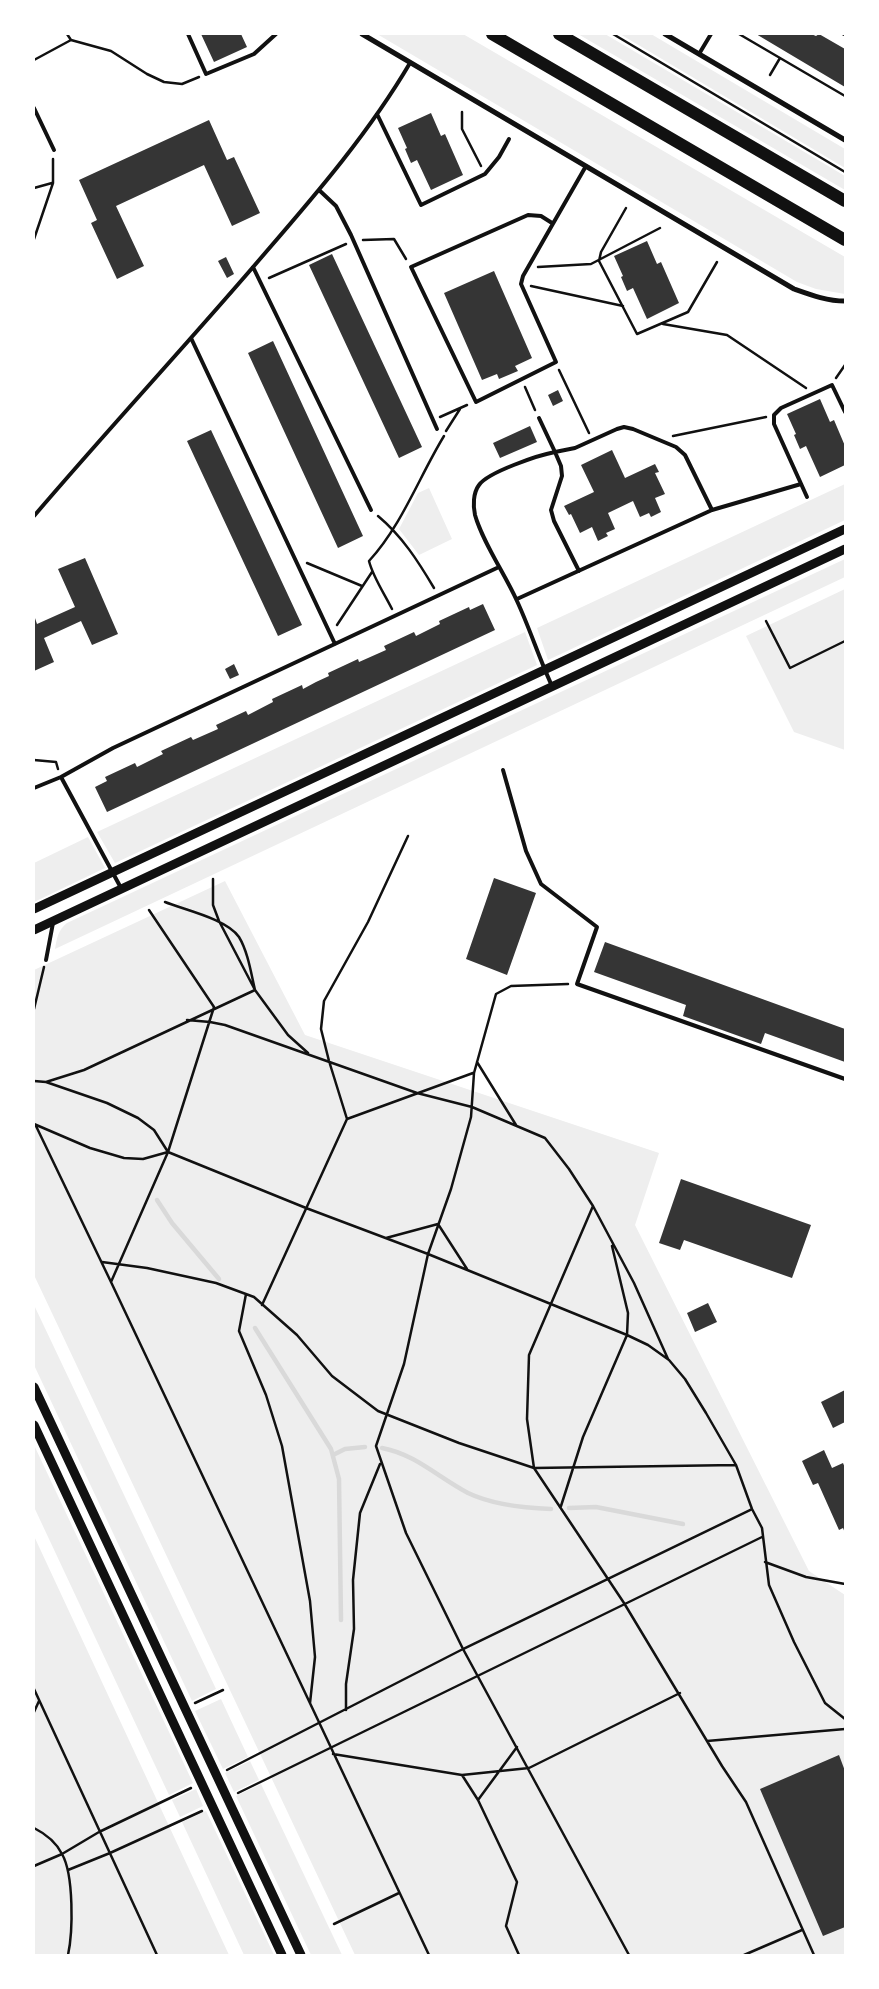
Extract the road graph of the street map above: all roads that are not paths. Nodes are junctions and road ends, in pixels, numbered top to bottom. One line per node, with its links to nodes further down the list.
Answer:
1 (188, 34): 2 (lane)
2 (276, 34)
3 (362, 34): 9 (street)
4 (492, 34): 19 (main road)
5 (560, 34): 17 (main road)
6 (665, 34): 8 (street)
7 (711, 34): 8 (lane)
8 (699, 54): 13 (street)
9 (410, 63): 11 (lane); 15 (street)
10 (34, 108): 14 (lane)
11 (377, 114): 12 (lane); 16 (lane)
12 (509, 139)
13 (845, 140)
14 (54, 150)
15 (586, 166): 18 (lane); 21 (street)
16 (319, 190): 20 (lane); 25 (lane)
17 (845, 201)
18 (552, 222): 18 (lane)
19 (845, 240)
20 (254, 267): 22 (lane); 29 (lane)
21 (845, 301)
22 (191, 338): 31 (lane); 37 (lane)
23 (845, 412): 27 (lane)
24 (539, 418): 26 (lane)
25 (437, 429)
26 (555, 452): 30 (lane); 34 (lane); 35 (lane)
27 (801, 484): 28 (lane); 30 (lane)
28 (807, 497)
29 (371, 510)
30 (712, 510): 35 (lane)
31 (34, 516)
32 (845, 529): 38 (street)
33 (845, 549): 39 (street)
34 (499, 567): 36 (lane); 37 (lane)
35 (579, 571): 36 (lane)
36 (517, 599): 38 (lane)
37 (335, 644): 41 (lane)
38 (545, 671): 39 (lane); 43 (street)
39 (552, 686): 44 (street)
40 (503, 770): 49 (lane)
41 (62, 777): 42 (lane); 43 (lane)
42 (34, 788)
43 (114, 873): 44 (lane); 45 (street)
44 (121, 888): 46 (street)
45 (34, 909)
46 (53, 921): 47 (street); 48 (lane)
47 (34, 930)
48 (46, 960)
49 (845, 1079)
50 (34, 1388): 53 (street)
51 (34, 1425): 52 (street)
52 (282, 1955)
53 (301, 1955)

